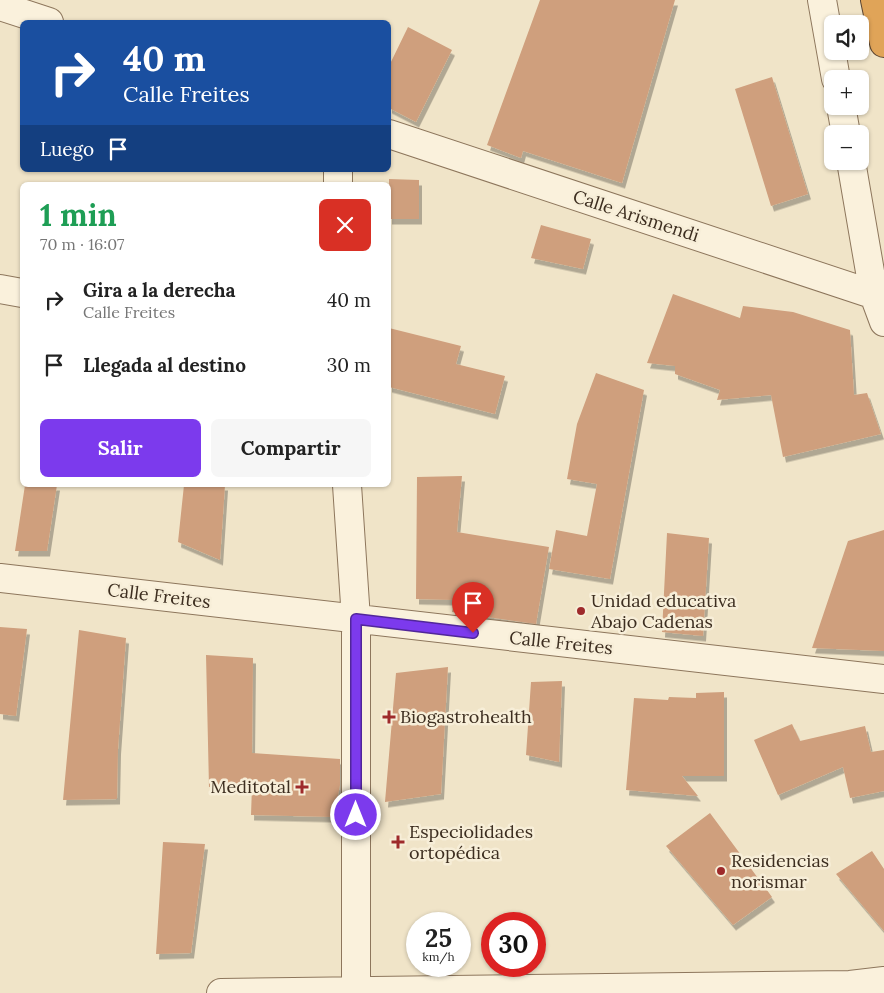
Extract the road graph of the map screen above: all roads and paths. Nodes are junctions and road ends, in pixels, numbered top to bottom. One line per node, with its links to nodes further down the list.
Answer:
1 (822, 0): 6 (street)
2 (875, 0): 5 (highway)
3 (0, 6): 4 (street)
4 (43, 20)
5 (884, 43)
6 (834, 70)
7 (391, 135): 11 (street, Calle Arismendi)
8 (853, 170): 11 (street)
9 (0, 288): 10 (street)
10 (20, 293)
11 (879, 296): 12 (street)
12 (884, 322)
13 (347, 487): 15 (street)
14 (0, 578): 15 (street, Calle Freites)
15 (356, 619): 16 (street, Calle Freites); 19 (street)
16 (884, 679)
17 (884, 982): 18 (street)
18 (850, 989): 19 (street)
19 (356, 992): 20 (street)
20 (221, 993)

